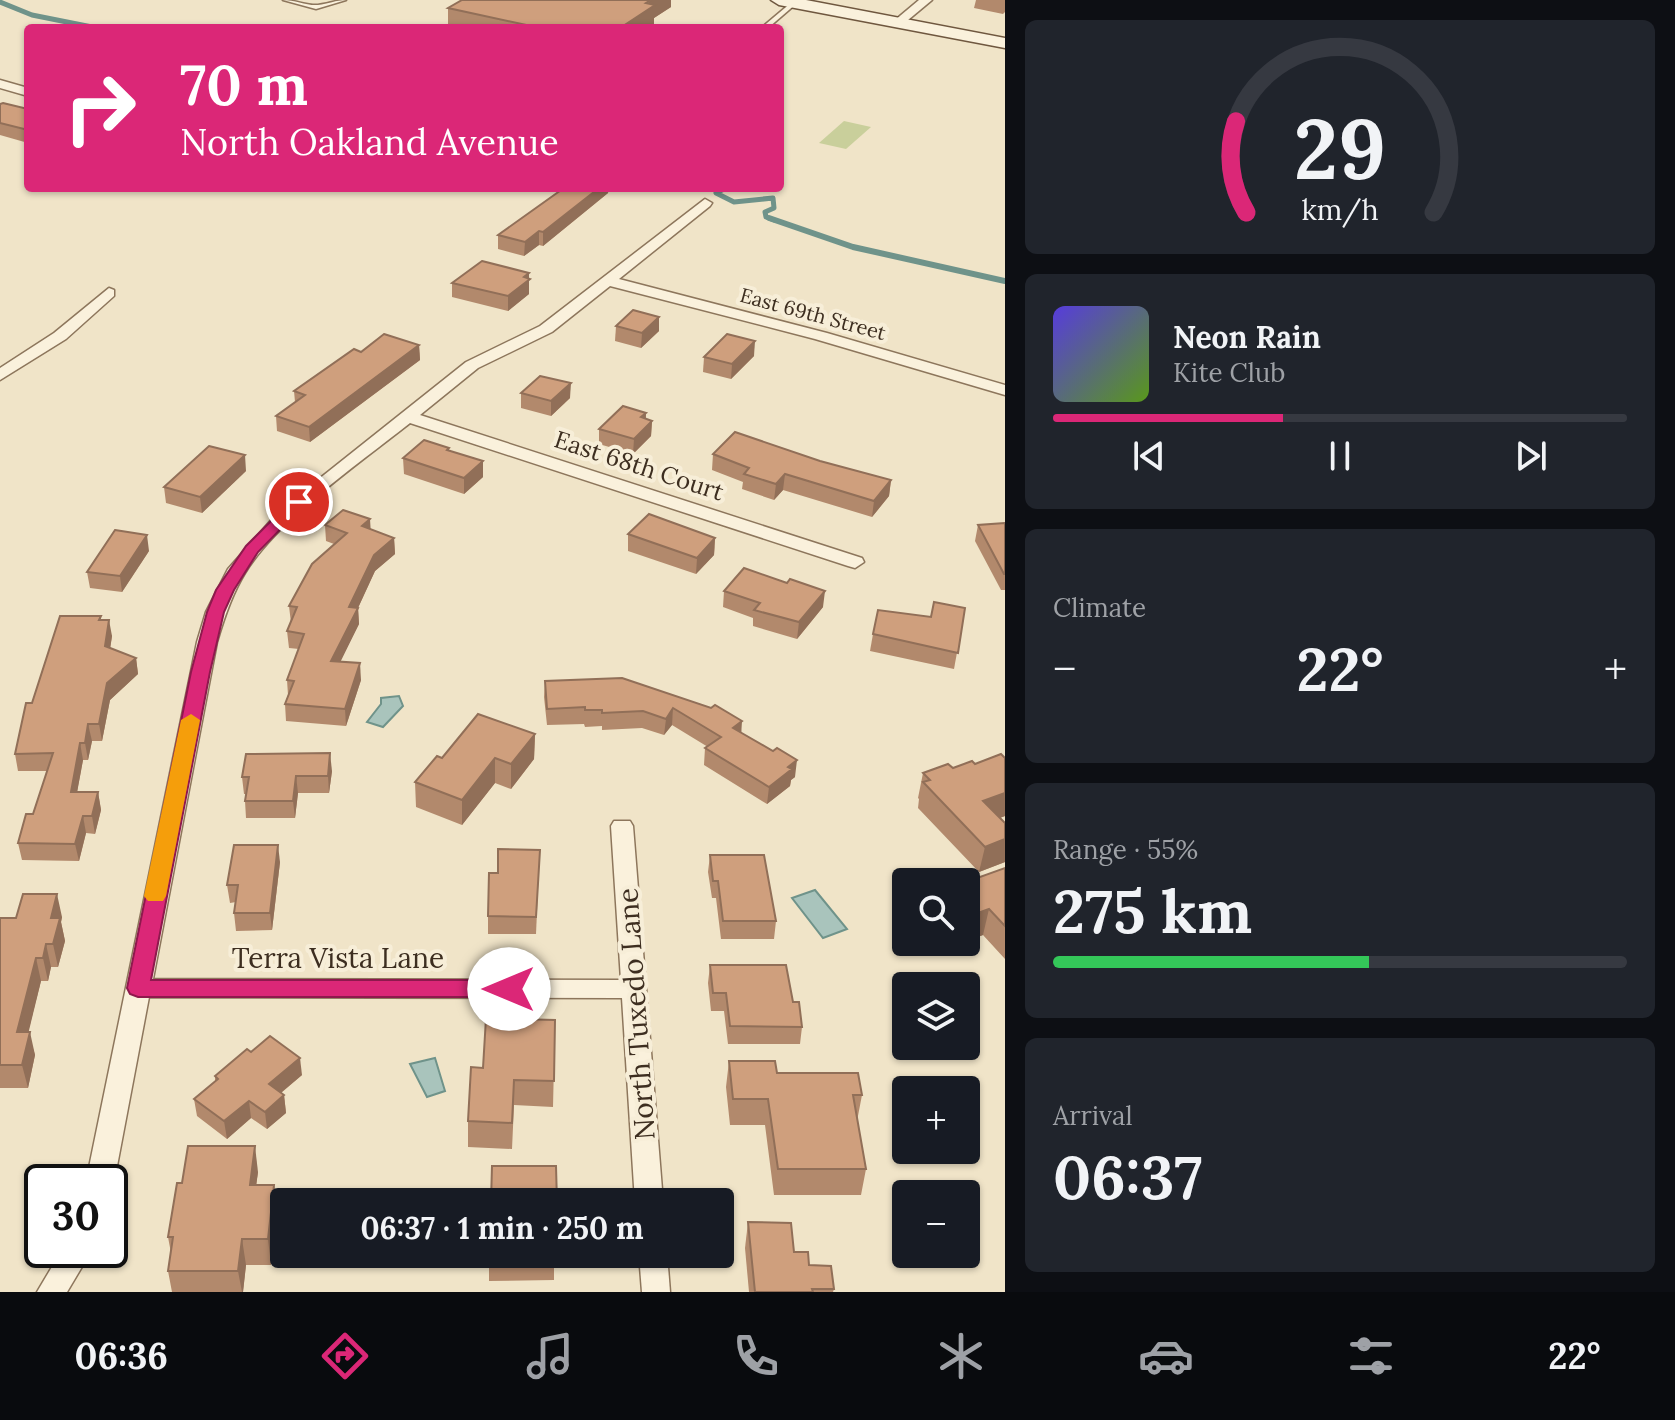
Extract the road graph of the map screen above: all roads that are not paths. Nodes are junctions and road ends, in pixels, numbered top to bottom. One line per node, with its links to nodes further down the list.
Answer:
1 (286, 0): 2 (lane)
2 (343, 0)
3 (926, 0): 5 (street)
4 (787, 1): 5 (main road); 6 (lane)
5 (898, 23): 7 (main road)
6 (767, 24)
7 (1005, 43)
8 (0, 84): 9 (street)
9 (24, 91)
10 (705, 203): 11 (street)
11 (610, 281): 14 (street, East 69th Street); 15 (street)
12 (109, 293): 13 (street)
13 (0, 375)
14 (1005, 390)
15 (407, 416): 16 (street, East 68th Court); 18 (street)
16 (855, 562)
17 (622, 826): 19 (street, North Tuxedo Lane)
18 (138, 988): 19 (street, Terra Vista Lane); 20 (street)
19 (634, 989): 21 (street, North Tuxedo Lane)
20 (104, 1164)
21 (648, 1188)
22 (66, 1268): 24 (street)
23 (654, 1268): 25 (street)
24 (51, 1292)
25 (656, 1292)

